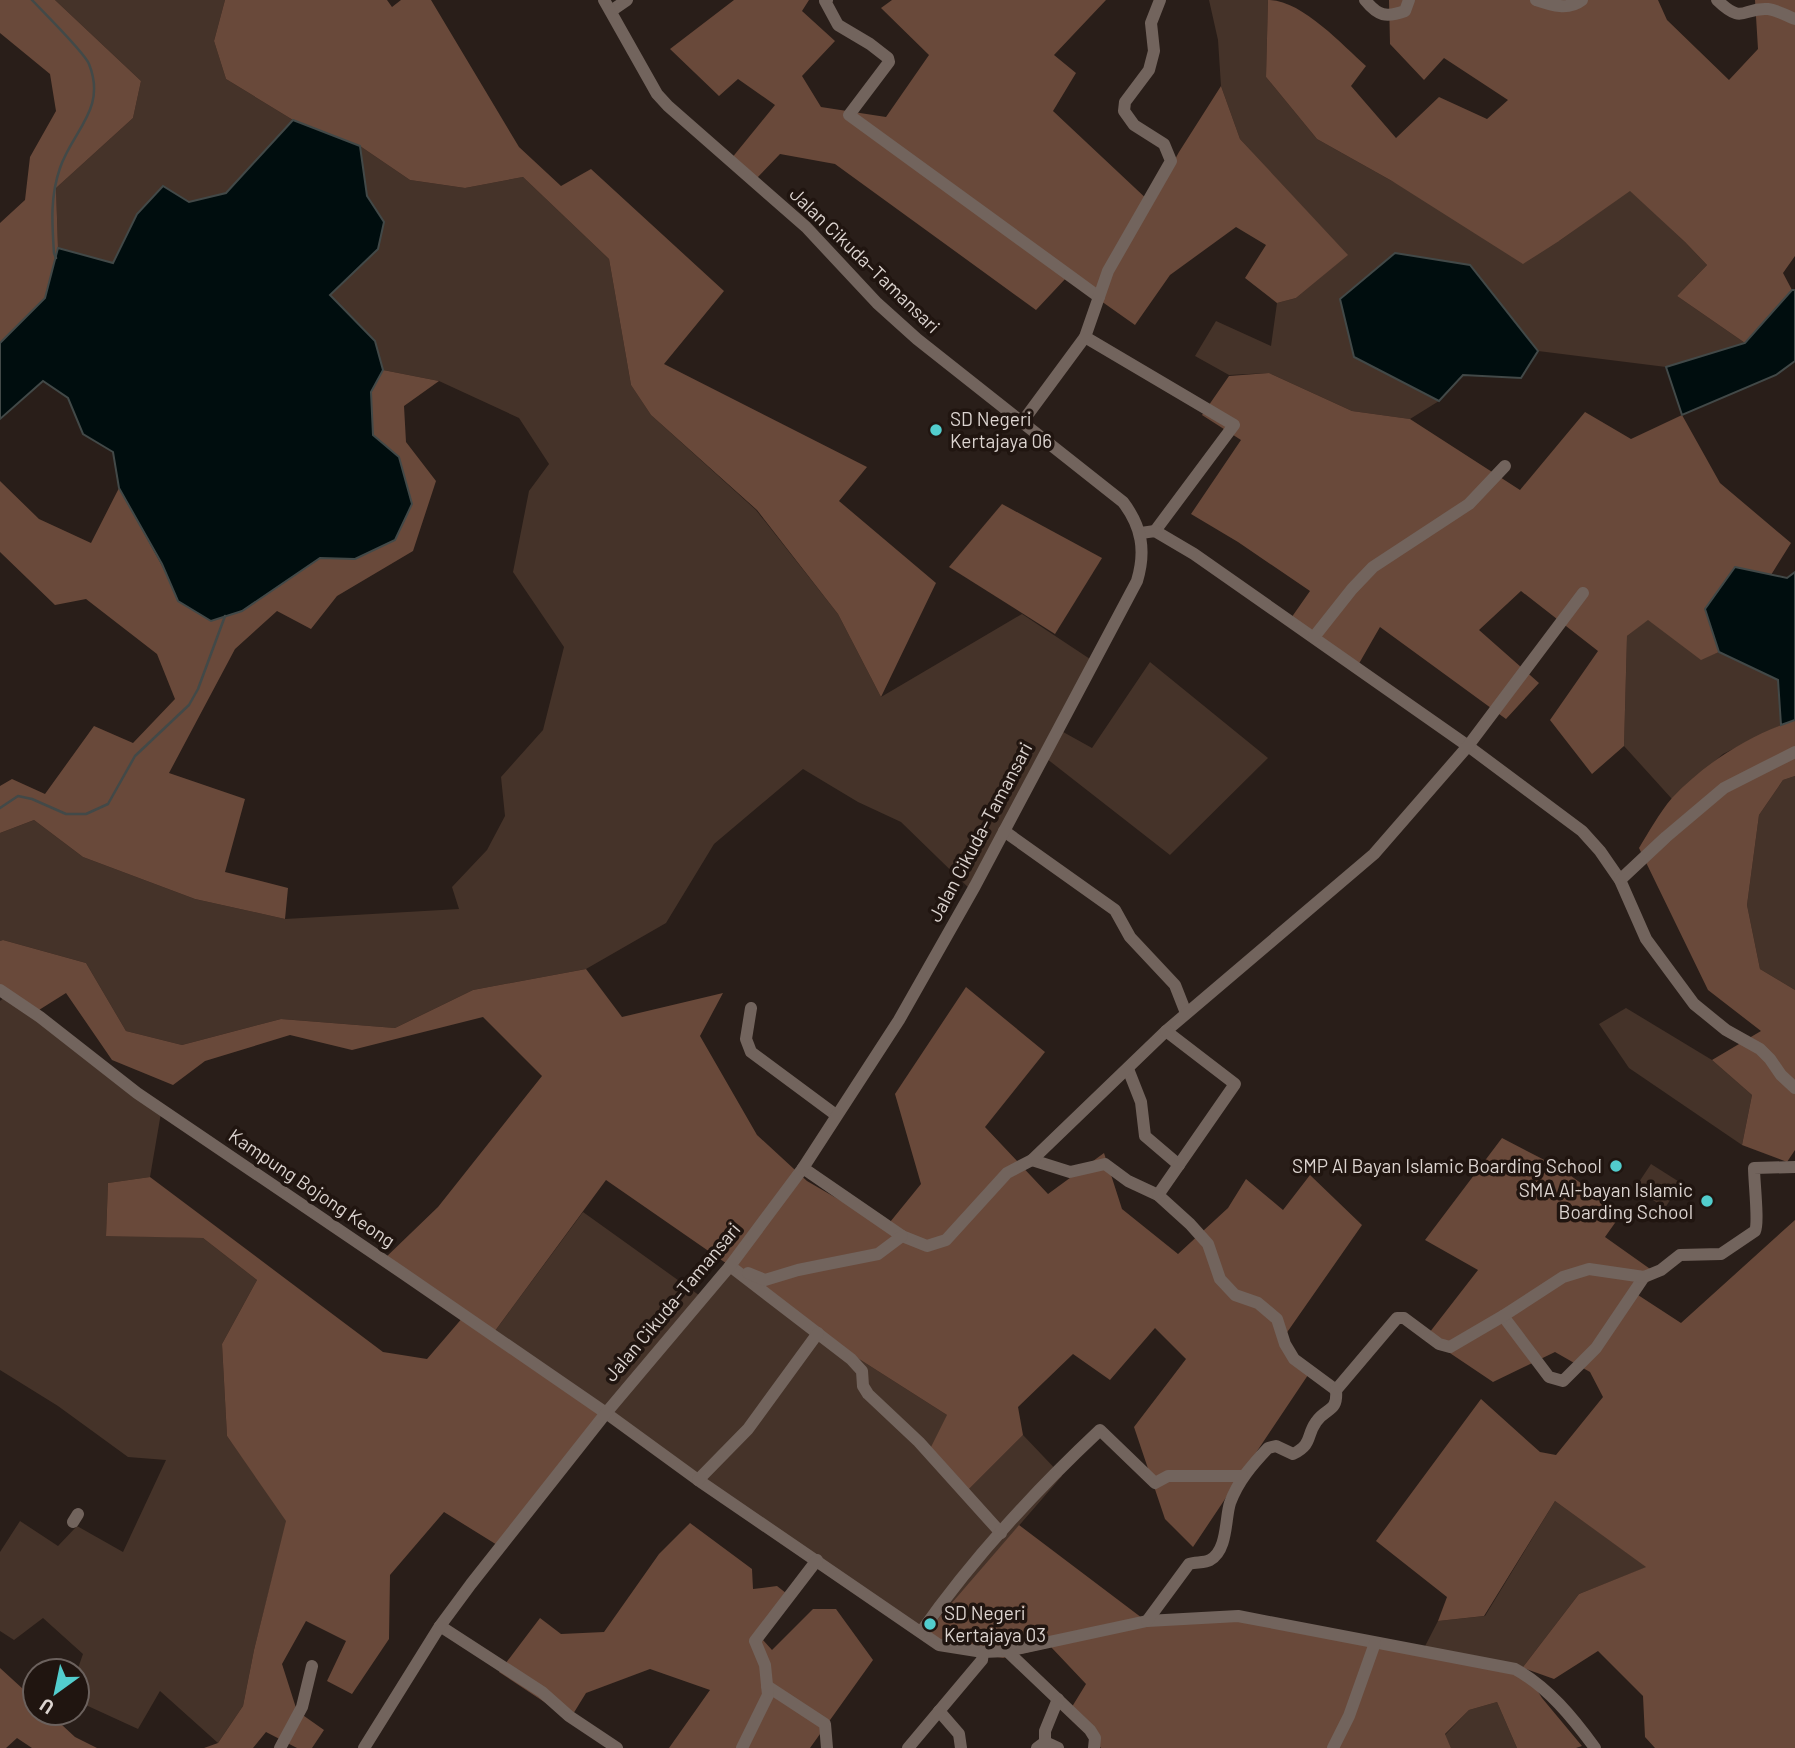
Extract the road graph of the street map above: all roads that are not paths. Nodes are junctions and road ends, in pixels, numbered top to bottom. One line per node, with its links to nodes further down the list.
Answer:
1 (628, 0): 9 (street)
2 (827, 0): 11 (street)
3 (1160, 0): 11 (street)
4 (1365, 0): 5 (street)
5 (1409, 0)
6 (1536, 0): 7 (street)
7 (1581, 0)
8 (1717, 0): 10 (street)
9 (607, 6): 13 (street, Jalan Cikuda–Tamansari)
10 (1795, 19)
11 (1099, 297): 12 (street)
12 (1085, 337): 13 (street); 15 (street)
13 (1023, 421): 16 (street, Jalan Cikuda–Tamansari)
14 (1505, 466): 18 (street)
15 (1155, 531): 16 (street); 18 (street)
16 (1141, 533): 21 (street, Jalan Cikuda–Tamansari)
17 (1583, 593): 19 (street)
18 (1314, 637): 19 (street)
19 (1468, 746): 22 (street); 25 (street)
20 (1795, 752): 22 (street)
21 (1004, 831): 25 (street); 29 (street, Jalan Cikuda–Tamansari)
22 (1620, 880): 28 (street)
23 (0, 990): 41 (street, Kampung Bojong Keong)
24 (751, 1008): 29 (street)
25 (1186, 1013): 26 (street)
26 (1166, 1031): 27 (street); 31 (street)
27 (1128, 1069): 30 (street); 31 (street)
28 (1795, 1088)
29 (836, 1115): 33 (street, Jalan Cikuda–Tamansari)
30 (1032, 1160): 34 (street); 35 (street)
31 (1179, 1165): 34 (street)
32 (1795, 1167): 37 (street)
33 (803, 1168): 35 (street); 36 (street, Jalan Cikuda–Tamansari)
34 (1158, 1195): 40 (street)
35 (902, 1236): 36 (street)
36 (730, 1265): 39 (street); 41 (street, Jalan Cikuda–Tamansari)
37 (1644, 1277): 38 (street); 38 (street)
38 (1503, 1316): 40 (street)
39 (818, 1333): 43 (street); 44 (street)
40 (1336, 1390): 42 (street)
41 (606, 1413): 43 (street, Kampung Bojong Keong); 47 (street, Jalan Cikuda–Tamansari)
42 (1242, 1476): 44 (street); 46 (street)
43 (698, 1480): 45 (street, Kampung Bojong Keong)
44 (1001, 1533): 48 (street)
45 (817, 1560): 48 (street, Kampung Bojong Keong); 53 (street)
46 (1147, 1621): 49 (street, Kampung Bojong Keong); 50 (street, Kampung Bojong Keong)
47 (440, 1626): 58 (street, Jalan Cikuda–Tamansari); 59 (street)
48 (921, 1632): 51 (street, Kampung Bojong Keong)
49 (1375, 1643): 66 (street); 67 (street, Kampung Bojong Keong)
50 (1007, 1651): 51 (street, Kampung Bojong Keong); 54 (street)
51 (983, 1652): 55 (street)
52 (312, 1666): 57 (street)
53 (767, 1686): 60 (street); 61 (street)
54 (1058, 1699): 56 (street); 65 (street)
55 (939, 1711): 62 (street); 63 (street)
56 (1041, 1745): 64 (street)
57 (280, 1748)
58 (364, 1748)
59 (617, 1748)
60 (742, 1748)
61 (827, 1748)
62 (908, 1748)
63 (961, 1748)
64 (1058, 1748)
65 (1094, 1748)
66 (1334, 1748)
67 (1595, 1748)

